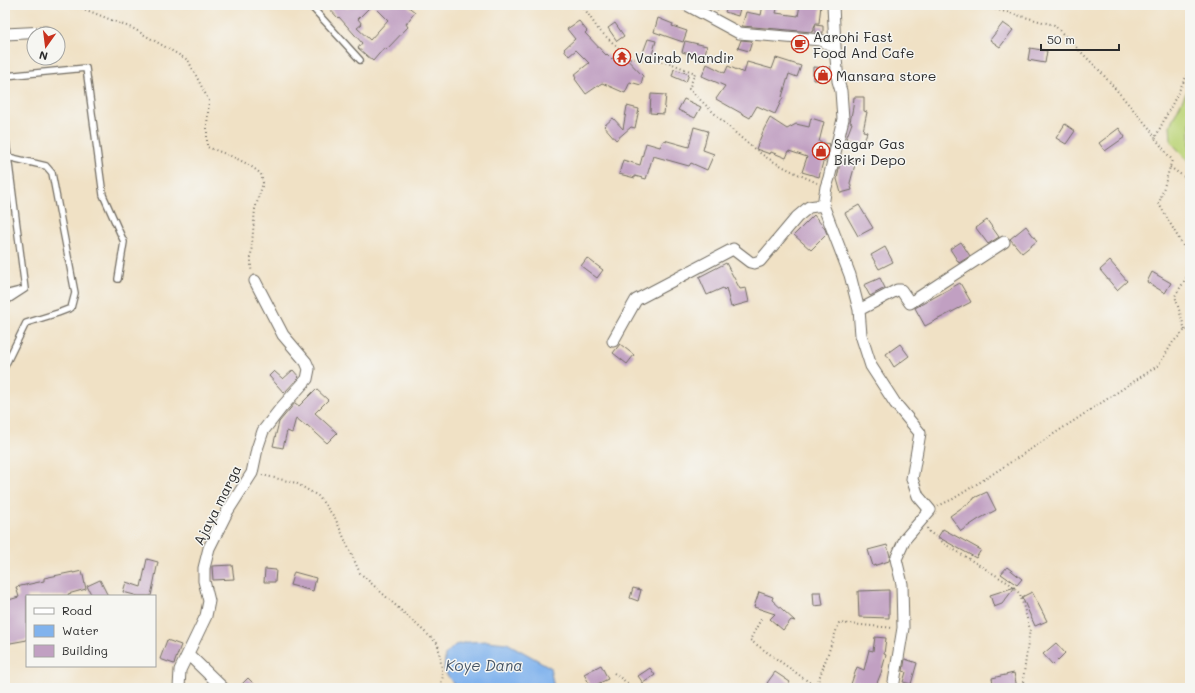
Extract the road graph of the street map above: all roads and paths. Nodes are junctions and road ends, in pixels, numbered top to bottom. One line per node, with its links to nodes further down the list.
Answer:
1 (74, 5): 24 (path)
2 (310, 5): 10 (lane)
3 (582, 5): 18 (path)
4 (687, 5): 9 (street)
5 (833, 5): 9 (street)
6 (980, 5): 14 (path)
7 (26, 33): 8 (street)
8 (5, 34)
9 (835, 47): 18 (street)
10 (360, 60)
11 (1190, 72): 14 (path)
12 (5, 76): 23 (lane)
13 (5, 134): 15 (lane)
14 (1156, 138): 16 (path)
15 (6, 158): 25 (lane); 32 (lane)
16 (1170, 167): 17 (path); 21 (path)
17 (1190, 181)
18 (826, 187): 19 (street)
19 (823, 205): 28 (street); 31 (street)
20 (1004, 242): 28 (street)
21 (1190, 258)
22 (1190, 272): 29 (path)
23 (118, 279)
24 (255, 281): 33 (street, Ajaya marga)
25 (25, 289): 26 (lane); 27 (lane)
26 (5, 294)
27 (5, 302)
28 (859, 310): 34 (street)
29 (1185, 330): 30 (path); 34 (path)
30 (1190, 330)
31 (613, 341)
32 (5, 366)
33 (252, 473): 37 (street, Ajaya marga); 41 (path)
34 (927, 513): 36 (street); 44 (path)
35 (761, 619): 36 (path)
36 (903, 628): 43 (street)
37 (188, 654): 39 (street, Ajaya marga); 40 (street)
38 (614, 673): 42 (path)
39 (179, 688)
40 (223, 688)
41 (440, 688)
42 (634, 688)
43 (893, 688)
44 (1024, 688)

